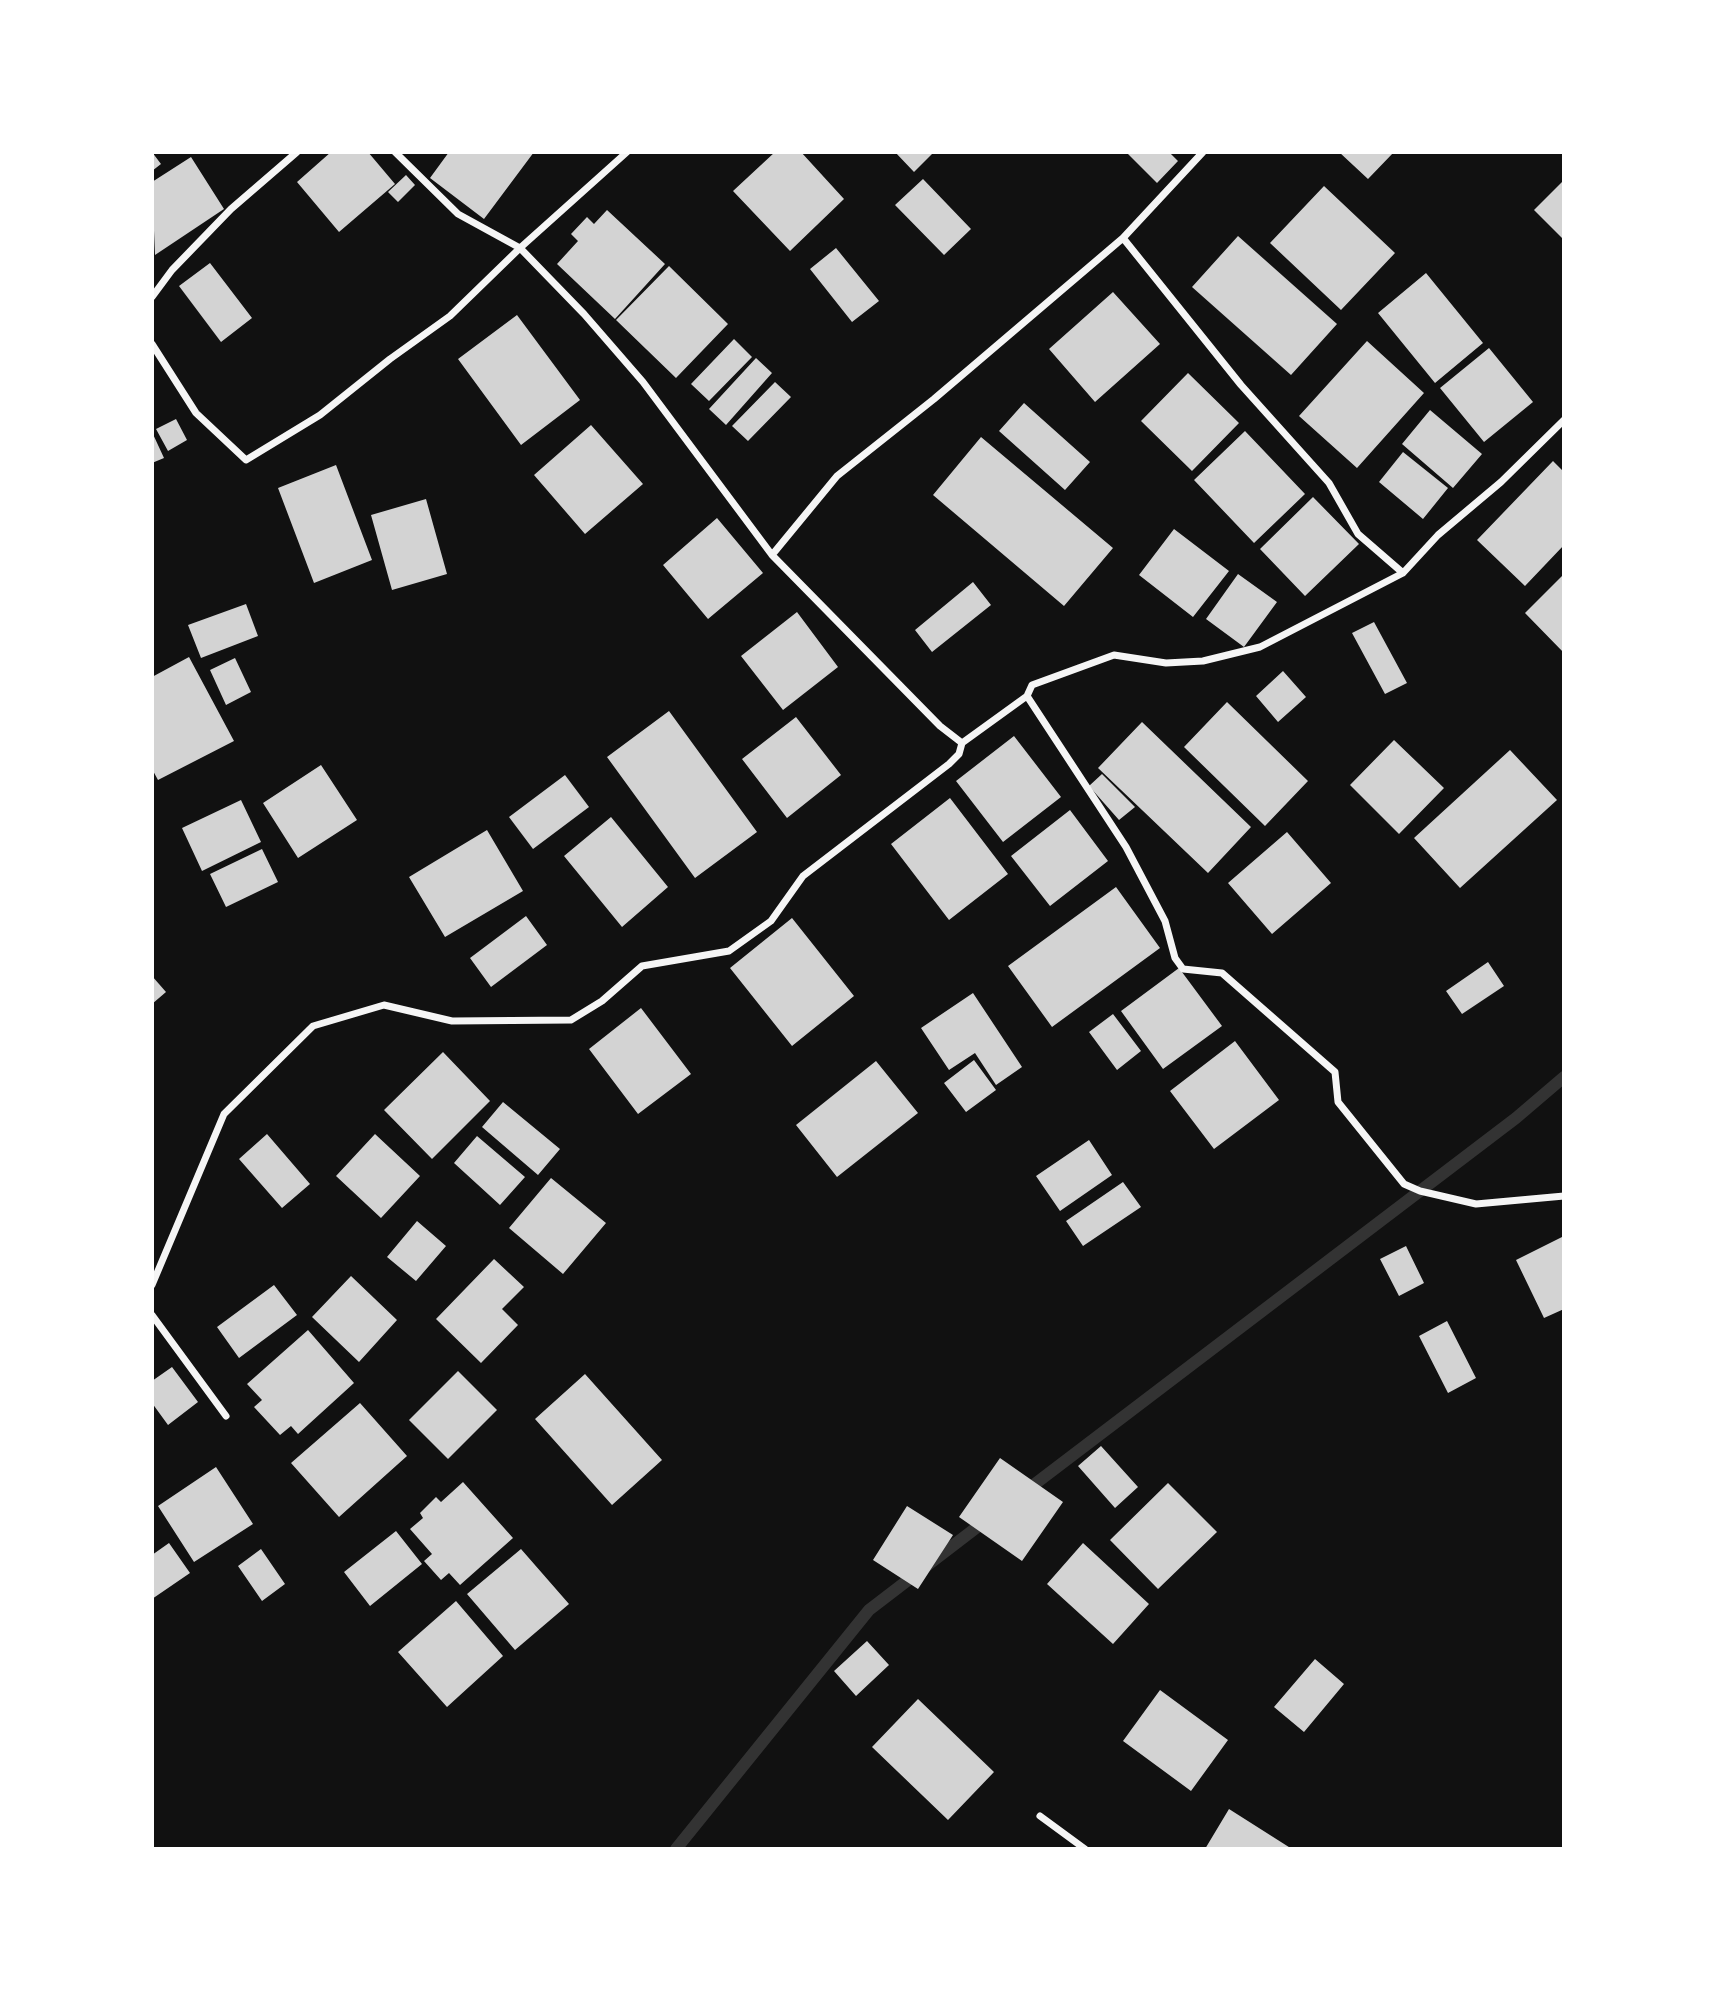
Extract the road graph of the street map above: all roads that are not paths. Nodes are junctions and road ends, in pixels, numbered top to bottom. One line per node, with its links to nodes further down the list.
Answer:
1 (297, 152): 7 (street)
2 (395, 152): 6 (street)
3 (627, 152): 6 (street)
4 (1203, 152): 5 (street)
5 (1123, 238): 10 (street); 11 (street)
6 (520, 248): 8 (street); 10 (street)
7 (152, 298)
8 (152, 344)
9 (1564, 420): 11 (street)
10 (772, 555): 13 (street)
11 (1403, 573): 12 (street)
12 (1027, 696): 13 (street); 14 (street)
13 (962, 743): 15 (street)
14 (1564, 1196)
15 (152, 1285)
16 (152, 1315): 17 (street)
17 (226, 1416)
18 (1040, 1816): 19 (street)
19 (1085, 1849)

